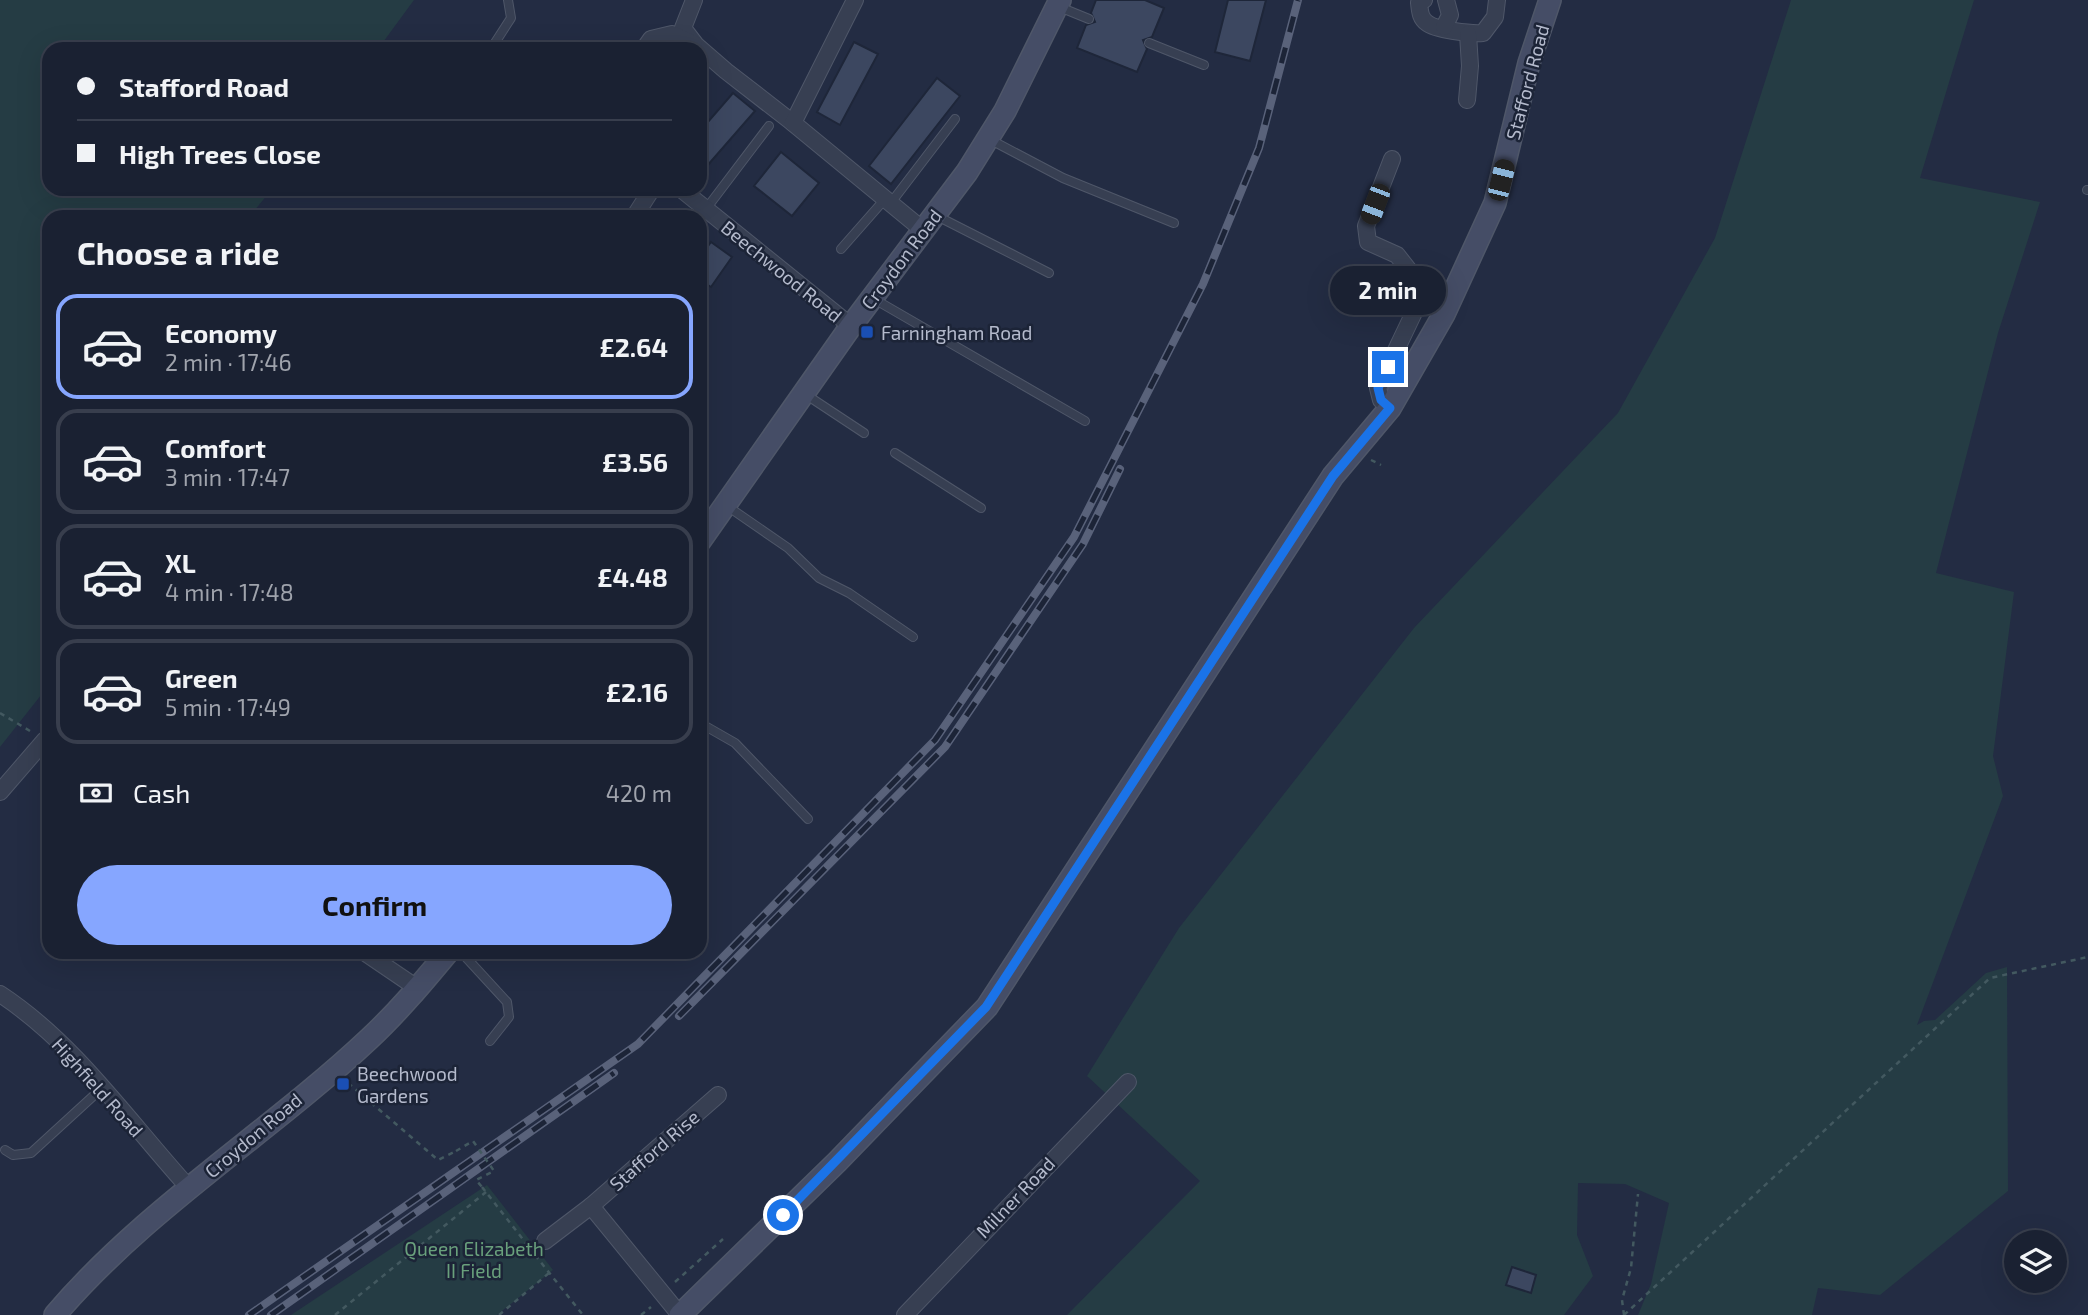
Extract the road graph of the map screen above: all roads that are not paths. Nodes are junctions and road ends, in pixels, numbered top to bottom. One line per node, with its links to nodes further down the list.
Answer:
1 (508, 0): 12 (lane)
2 (694, 0): 15 (street)
3 (855, 0): 21 (street)
4 (1424, 0): 10 (street)
5 (1446, 0): 10 (street)
6 (1497, 0): 11 (street)
7 (1550, 0): 35 (street, Stafford Road)
8 (1059, 3): 9 (lane); 23 (street, Croydon Road)
9 (1089, 19)
10 (1444, 27): 11 (street)
11 (1468, 34): 19 (street)
12 (496, 42)
13 (649, 42): 14 (street)
14 (689, 42)
15 (694, 42)
16 (1149, 43): 18 (lane)
17 (707, 54): 21 (street)
18 (1204, 65)
19 (1466, 100)
20 (955, 119): 26 (lane)
21 (793, 122): 26 (street)
22 (769, 126): 27 (lane)
23 (988, 138): 28 (street, Croydon Road); 29 (lane)
24 (1392, 159): 35 (street)
25 (690, 196): 27 (street, Beechwood Road)
26 (888, 201): 28 (street); 30 (lane)
27 (706, 209): 33 (street, Beechwood Road)
28 (928, 222): 31 (lane); 32 (street, Croydon Road)
29 (1174, 223)
30 (841, 250)
31 (1049, 273)
32 (871, 298): 33 (street, Croydon Road); 36 (lane)
33 (851, 326): 34 (street, Croydon Road)
34 (803, 392): 37 (lane); 39 (street, Croydon Road)
35 (1390, 408): 60 (street, Stafford Road)
36 (1085, 421)
37 (864, 433)
38 (895, 453): 40 (lane)
39 (725, 504): 41 (street, Croydon Road); 42 (lane)
40 (981, 508)
41 (707, 531)
42 (913, 637)
43 (707, 727): 46 (lane)
44 (42, 746): 45 (street)
45 (0, 792)
46 (808, 819)
47 (386, 959): 50 (street)
48 (441, 959): 50 (street, Croydon Road)
49 (467, 959): 52 (lane)
50 (417, 988): 57 (street, Croydon Road)
51 (0, 994): 54 (street, Highfield Road)
52 (490, 1041)
53 (1128, 1082): 62 (street, Milner Road)
54 (102, 1088): 56 (lane); 57 (street, Highfield Road)
55 (718, 1095): 58 (street, Stafford Rise)
56 (5, 1150)
57 (189, 1188): 61 (street, Croydon Road)
58 (591, 1206): 59 (street, Stafford Rise); 60 (street, Stafford Rise)
59 (545, 1241)
60 (687, 1308)
61 (55, 1315)
62 (905, 1315)

